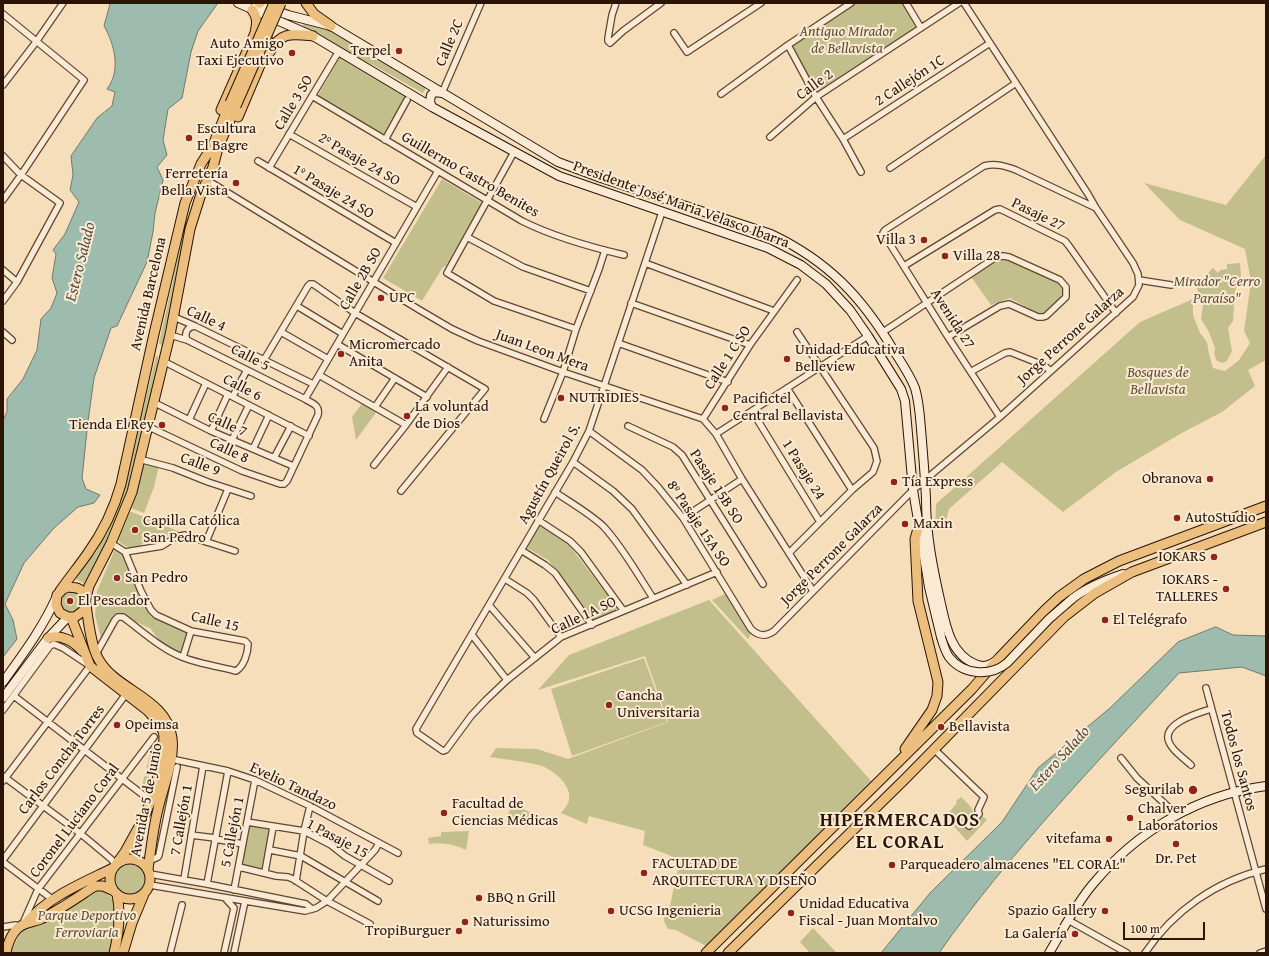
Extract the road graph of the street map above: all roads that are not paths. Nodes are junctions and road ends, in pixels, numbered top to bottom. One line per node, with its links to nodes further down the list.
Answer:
1 (63, 3): 21 (street)
2 (238, 3): 14 (main road)
3 (274, 3): 35 (main road, Avenida Barcelona, bridge)
4 (281, 3): 35 (main road, Avenida Barcelona, bridge)
5 (306, 3): 16 (main road)
6 (481, 3): 29 (street, Calle 2C)
7 (616, 3): 8 (street)
8 (661, 3)
9 (761, 3): 18 (street)
10 (851, 3): 23 (street)
11 (906, 3): 17 (street)
12 (959, 3): 17 (street, Calle 2)
13 (964, 3): 22 (street, Jorge Perrone Galarza)
14 (255, 5): 16 (main road, Presidente José Maria Velasco Ibarra); 19 (main road, Presidente José Maria Velasco Ibarra); 20 (main road)
15 (3, 14): 21 (street)
16 (331, 26): 26 (main road, Presidente José Maria Velasco Ibarra)
17 (921, 28): 33 (street, Calle 2)
18 (674, 33)
19 (314, 36): 24 (main road, Presidente José Maria Velasco Ibarra); 25 (main road)
20 (251, 40): 25 (main road); 44 (main road)
21 (36, 42): 28 (street); 50 (street)
22 (990, 43): 27 (street, Jorge Perrone Galarza); 39 (street, 2 Callejón 1C)
23 (788, 45): 30 (street); 33 (street)
24 (339, 51): 31 (street, Calle 3 SO); 32 (main road, Presidente José Maria Velasco Ibarra)
25 (254, 81): 45 (main road)
26 (425, 82): 29 (main road, Presidente José Maria Velasco Ibarra); 32 (main road)
27 (1016, 83): 47 (street); 57 (street, Jorge Perrone Galarza)
28 (3, 85)
29 (442, 92): 36 (main road); 51 (main road, Presidente José Maria Velasco Ibarra)
30 (721, 94)
31 (312, 96): 37 (street, Calle 3 SO); 40 (street, Guillermo Castro Benites)
32 (416, 97): 36 (main road, Presidente José Maria Velasco Ibarra)
33 (816, 97): 38 (street, Calle 2); 39 (street)
34 (407, 100): 40 (street)
35 (233, 105): 44 (main road, Avenida Barcelona); 45 (main road, Avenida Barcelona)
36 (432, 107): 41 (main road, Presidente José Maria Velasco Ibarra)
37 (289, 134): 46 (street, Calle 3 SO); 56 (street, 2º Pasaje 24 SO)
38 (770, 137)
39 (843, 139): 49 (street)
40 (385, 140): 48 (street, Guillermo Castro Benites)
41 (514, 152): 53 (main road, Presidente José Maria Velasco Ibarra); 55 (street)
42 (3, 156): 50 (street)
43 (258, 161): 46 (street, 1º Pasaje 24 SO)
44 (201, 164): 86 (main road, Avenida Barcelona)
45 (213, 167): 52 (main road, Avenida Barcelona)
46 (269, 168): 60 (street, 1º Pasaje 24 SO)
47 (890, 168)
48 (438, 171): 55 (street, Guillermo Castro Benites); 56 (street, Calle 2B SO)
49 (861, 172)
50 (22, 174): 54 (street); 68 (street)
51 (601, 178): 53 (main road); 85 (main road, Presidente José Maria Velasco Ibarra)
52 (207, 180): 69 (street, Juan Leon Mera); 79 (main road, Avenida Barcelona)
53 (598, 190): 58 (main road, Presidente José Maria Velasco Ibarra)
54 (3, 200)
55 (488, 200): 59 (street); 61 (street, Guillermo Castro Benites)
56 (417, 207): 60 (street, Calle 2B SO)
57 (1096, 208): 64 (street, Avenida 27); 67 (street, Jorge Perrone Galarza)
58 (662, 212): 63 (street, Agustín Queirol S.); 89 (main road, Presidente José Maria Velasco Ibarra)
59 (467, 237): 71 (street); 81 (street)
60 (396, 243): 69 (street, Calle 2B SO)
61 (605, 250): 62 (street, Guillermo Castro Benites); 71 (street)
62 (624, 255)
63 (645, 264): 74 (street, Agustín Queirol S.); 76 (street)
64 (904, 266): 73 (street, Avenida 27); 78 (street, Pasaje 27)
65 (3, 270): 68 (street)
66 (797, 280): 76 (street, Calle 1 C SO)
67 (1139, 280): 70 (street); 78 (street, Jorge Perrone Galarza)
68 (17, 282): 72 (street)
69 (374, 282): 77 (street, Calle 2B SO); 107 (street, Juan Leon Mera)
70 (1171, 285)
71 (591, 291): 81 (street)
72 (3, 301)
73 (927, 302): 85 (street); 90 (street, Avenida 27); 90 (street)
74 (631, 303): 93 (street, Agustín Queirol S.); 96 (street)
75 (296, 306): 77 (street); 83 (street); 88 (street)
76 (774, 311): 96 (street, Calle 1 C SO)
77 (355, 313): 88 (street, Calle 2B SO); 102 (street)
78 (1116, 313): 106 (street, Jorge Perrone Galarza)
79 (174, 317): 80 (street, Calle 4); 87 (main road, Avenida Barcelona)
80 (195, 326): 92 (street); 99 (street, Calle 4)
81 (576, 329): 107 (street)
82 (3, 332): 91 (street)
83 (281, 332): 98 (street); 99 (street)
84 (797, 332): 101 (street)
85 (883, 332): 144 (main road, Presidente José Maria Velasco Ibarra)
86 (154, 334): 95 (main road); 97 (main road, Avenida Barcelona)
87 (170, 334): 92 (street, Calle 5); 95 (main road, Avenida Barcelona)
88 (343, 334): 94 (street, Calle 2B SO)
89 (868, 336): 101 (street); 147 (main road, Presidente José Maria Velasco Ibarra)
90 (948, 336): 105 (street, Avenida 27)
91 (12, 340)
92 (187, 340): 103 (street, Calle 5)
93 (618, 343): 110 (street); 113 (street, Agustín Queirol S.)
94 (337, 344): 98 (street, Calle 2B SO); 109 (street)
95 (168, 345): 100 (main road, Avenida Barcelona)
96 (750, 345): 110 (street, Calle 1 C SO)
97 (150, 356): 104 (main road); 170 (main road, Avenida Barcelona)
98 (328, 359): 108 (street, Calle 2B SO)
99 (264, 360): 112 (street, Calle 4)
100 (163, 361): 104 (main road, Avenida Barcelona); 111 (street, Calle 6)
101 (821, 366): 114 (street); 146 (street)
102 (448, 367): 116 (street); 148 (street)
103 (247, 370): 115 (street); 117 (street, Calle 5)
104 (161, 371): 118 (main road, Avenida Barcelona)
105 (972, 371): 106 (street); 124 (street, Avenida 27)
106 (1051, 371): 124 (street, Jorge Perrone Galarza)
107 (563, 372): 113 (street, Juan Leon Mera); 125 (street)
108 (319, 375): 112 (street, Calle 2B SO); 121 (street)
109 (395, 378): 116 (street); 121 (street)
110 (728, 382): 126 (street, Calle 1 C SO)
111 (206, 383): 115 (street, Calle 6); 127 (street)
112 (313, 384): 117 (street, Calle 2B SO)
113 (604, 386): 126 (street, Juan Leon Mera); 133 (street, Agustín Queirol S.)
114 (787, 388): 122 (street); 146 (street)
115 (231, 395): 119 (street, Calle 6); 132 (street)
116 (427, 397): 130 (street)
117 (305, 399): 120 (street, Calle 5)
118 (153, 402): 127 (street, Calle 7); 128 (main road, Avenida Barcelona)
119 (249, 405): 123 (street, Calle 6); 136 (street)
120 (318, 407): 135 (street, Calle 8)
121 (375, 407): 130 (street)
122 (752, 411): 134 (street); 155 (street, 1 Pasaje 24)
123 (269, 415): 129 (street, Calle 6); 137 (street)
124 (1000, 417): 144 (street, Jorge Perrone Galarza)
125 (544, 419)
126 (703, 419): 134 (street)
127 (189, 420): 132 (street, Calle 7)
128 (147, 426): 139 (main road, Avenida Barcelona); 142 (street, Calle 8)
129 (291, 426): 135 (street, Calle 6); 138 (street)
130 (406, 426): 141 (street)
131 (628, 426): 151 (street, Pasaje 15B SO)
132 (210, 431): 136 (street, Calle 7)
133 (589, 431): 140 (street, Agustín Queirol S.); 153 (street, 8º Pasaje 15A SO)
134 (716, 434): 143 (street)
135 (309, 436): 142 (street, Calle 8)
136 (232, 440): 137 (street, Calle 7)
137 (253, 449): 138 (street, Calle 7)
138 (274, 458): 142 (street, Calle 7)
139 (139, 459): 145 (street, Calle 9); 159 (main road, Avenida Barcelona)
140 (573, 462): 149 (street, Agustín Queirol S.); 167 (street)
141 (374, 465)
142 (294, 466)
143 (742, 479): 151 (street); 163 (street)
144 (926, 479): 147 (street, Jorge Perrone Galarza); 186 (main road, Presidente José Maria Velasco Ibarra)
145 (228, 489): 150 (street, Calle 9); 158 (street)
146 (852, 490): 155 (street)
147 (913, 490): 157 (main road, Presidente José Maria Velasco Ibarra); 169 (street, Jorge Perrone Galarza)
148 (401, 491)
149 (555, 492): 154 (street, Agustín Queirol S.); 171 (street)
150 (251, 496)
151 (711, 500): 153 (street); 168 (street, Pasaje 15B SO)
152 (1266, 506): 186 (main road)
153 (682, 518): 164 (street, 8º Pasaje 15A SO)
154 (538, 520): 160 (street, Agustín Queirol S.); 174 (street)
155 (820, 522): 163 (street)
156 (1266, 522): 165 (main road)
157 (919, 525): 165 (main road, Presidente José Maria Velasco Ibarra, bridge); 206 (main road)
158 (206, 542): 161 (street); 162 (street)
159 (111, 543): 162 (street); 172 (main road, Avenida Barcelona)
160 (522, 550): 166 (street, Agustín Queirol S.); 176 (street)
161 (235, 551)
162 (125, 552): 177 (street, Calle 15)
163 (789, 553): 169 (street)
164 (717, 572): 167 (street, Calle 1A SO); 178 (street, 8º Pasaje 15A SO)
165 (1132, 572): 199 (main road)
166 (504, 579): 173 (street, Agustín Queirol S.); 180 (street)
167 (687, 584): 171 (street, Calle 1A SO)
168 (763, 584)
169 (813, 591): 178 (street, Jorge Perrone Galarza)
170 (59, 594): 172 (main road); 175 (main road); 189 (main road, Avenida Barcelona)
171 (653, 598): 174 (street, Calle 1A SO)
172 (86, 600): 175 (main road); 183 (main road, Avenida 5 de Junio)
173 (489, 605): 179 (street, Agustín Queirol S.); 185 (street)
174 (623, 610): 176 (street, Calle 1A SO)
175 (70, 617): 181 (main road); 182 (main road, Avenida 5 de Junio)
176 (592, 625): 180 (street, Calle 1A SO)
177 (191, 631): 184 (street); 184 (street, Calle 15)
178 (774, 631)
179 (472, 635): 188 (street); 198 (street, Agustín Queirol S.)
180 (561, 637): 185 (street, Calle 1A SO)
181 (48, 638): 182 (main road); 193 (main road)
182 (84, 653): 187 (main road, Avenida 5 de Junio)
183 (96, 654): 184 (street); 202 (main road, Avenida 5 de Junio)
184 (183, 657)
185 (535, 658): 188 (street, Calle 1A SO)
186 (999, 658): 206 (main road)
187 (90, 666): 191 (main road, Avenida 5 de Junio); 192 (street); 196 (street)
188 (507, 680): 198 (street, Calle 1A SO)
189 (3, 682)
190 (1206, 688): 194 (street, Todos los Santos)
191 (126, 694): 200 (street, Carlos Concha Torres); 213 (main road, Avenida 5 de Junio)
192 (14, 696): 195 (street); 196 (street)
193 (3, 698)
194 (1211, 709): 203 (street); 212 (street, Todos los Santos)
195 (3, 710)
196 (48, 722): 200 (street); 208 (street)
197 (154, 737): 209 (street, Coronel Luciano Coral)
198 (449, 747)
199 (934, 749): 220 (street); 270 (main road)
200 (85, 750): 209 (street); 214 (street, Carlos Concha Torres)
201 (1121, 758): 216 (street)
202 (171, 759): 204 (street, Evelio Tandazo); 218 (main road, Avenida 5 de Junio)
203 (1190, 764)
204 (203, 766): 207 (street, Evelio Tandazo); 224 (street, 7 Callejón 1)
205 (177, 767): 219 (street)
206 (892, 770): 269 (main road)
207 (228, 771): 210 (street, Evelio Tandazo); 225 (street)
208 (4, 778): 214 (street)
209 (121, 779): 213 (street); 223 (street, Coronel Luciano Coral)
210 (255, 780): 215 (street, Evelio Tandazo); 217 (street, 5 Callejón 1)
211 (1266, 786): 212 (main road)
212 (1234, 792): 216 (main road); 238 (street, Todos los Santos)
213 (151, 801): 232 (main road, Avenida 5 de Junio)
214 (43, 806): 223 (street); 231 (street, Carlos Concha Torres)
215 (310, 806): 222 (street); 226 (street, Evelio Tandazo)
216 (1177, 814): 257 (main road)
217 (247, 822): 221 (street, 1 Pasaje 15); 227 (street, 5 Callejón 1)
218 (155, 825): 219 (street); 235 (main road, Avenida 5 de Junio)
219 (165, 826): 235 (street)
220 (969, 826)
221 (274, 827): 222 (street, 1 Pasaje 15); 228 (street)
222 (304, 831): 230 (street); 233 (street, 1 Pasaje 15)
223 (81, 834): 232 (street); 245 (street, Coronel Luciano Coral)
224 (191, 834): 225 (street); 239 (street, 7 Callejón 1)
225 (215, 838): 227 (street); 243 (street)
226 (379, 843): 229 (street, Evelio Tandazo); 233 (street)
227 (243, 844): 234 (street, 5 Callejón 1)
228 (270, 850): 230 (street); 237 (street)
229 (398, 853)
230 (301, 856): 240 (street); 242 (street)
231 (3, 861): 245 (street)
232 (115, 865): 235 (main road); 247 (main road); 250 (main road, Avenida 5 de Junio)
233 (362, 865): 241 (street, 1 Pasaje 15); 242 (street)
234 (239, 867): 237 (street); 246 (street, 5 Callejón 1)
235 (149, 868): 239 (street, Avenida 5 de Junio); 244 (main road)
236 (1266, 869): 238 (street)
237 (265, 872): 240 (street)
238 (1256, 872): 256 (street, Todos los Santos); 274 (street)
239 (184, 879): 243 (street, Avenida 5 de Junio)
240 (296, 881): 252 (street)
241 (389, 881)
242 (345, 882): 252 (street); 253 (street)
243 (207, 884): 246 (street, Avenida 5 de Junio)
244 (150, 885): 248 (main road); 249 (street)
245 (38, 889): 250 (street); 259 (street, Coronel Luciano Coral)
246 (234, 890): 255 (street, Avenida 5 de Junio)
247 (115, 893): 248 (main road); 259 (main road); 265 (main road)
248 (144, 894): 263 (main road)
249 (225, 898): 251 (street); 267 (street)
250 (52, 899): 259 (main road, Avenida 5 de Junio)
251 (245, 901): 255 (street); 268 (street)
252 (327, 901): 255 (street); 258 (street)
253 (378, 901)
254 (182, 905): 266 (street)
255 (312, 908)
256 (1266, 909)
257 (1068, 920): 261 (main road); 273 (street)
258 (370, 924)
259 (23, 925): 260 (street); 262 (main road, Avenida 5 de Junio)
260 (3, 927)
261 (1059, 936): 271 (main road); 272 (main road)
262 (5, 949)
263 (124, 951)
264 (1266, 951): 275 (street)
265 (114, 953)
266 (170, 953)
267 (224, 953)
268 (234, 953)
269 (706, 953)
270 (728, 953)
271 (1049, 953)
272 (1053, 953)
273 (1127, 953)
274 (1145, 953)
275 (1260, 953)

